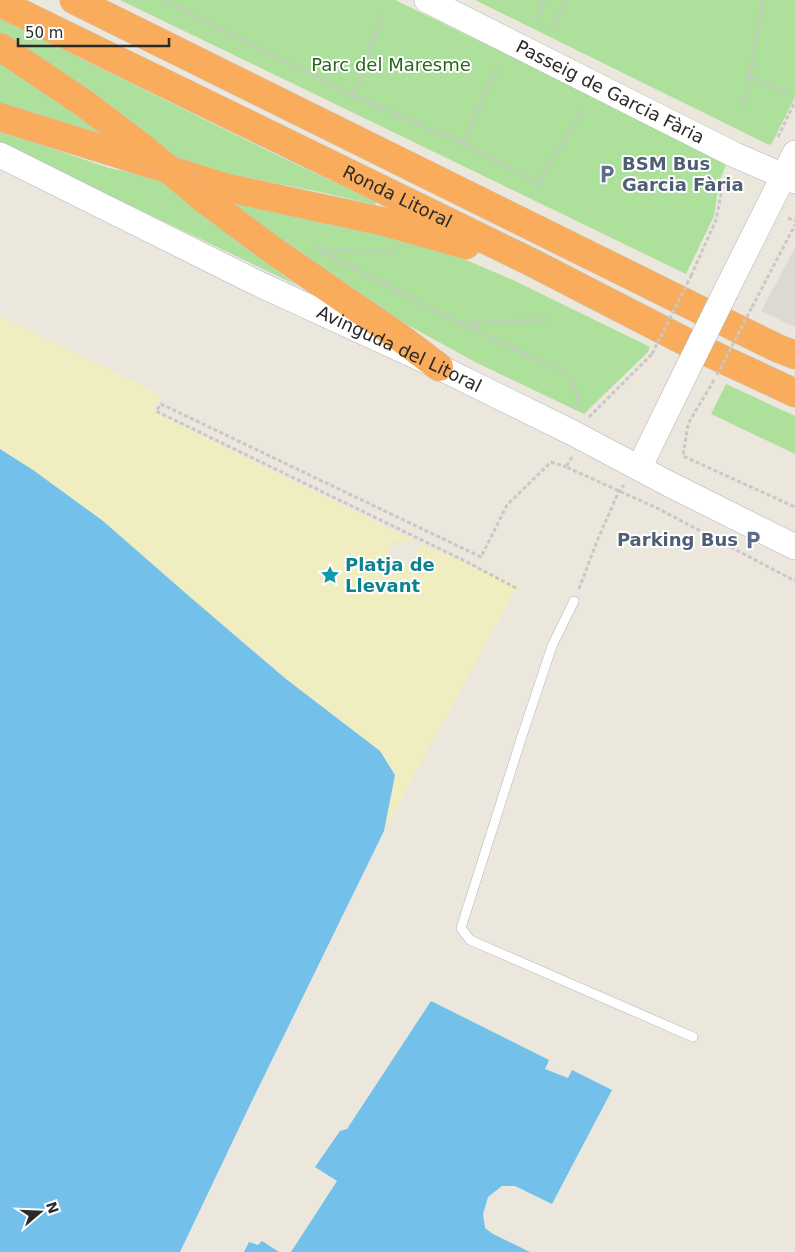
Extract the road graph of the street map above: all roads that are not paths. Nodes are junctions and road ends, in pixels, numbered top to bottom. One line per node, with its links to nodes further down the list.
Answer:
1 (74, 0): 10 (highway, Ronda Litoral)
2 (427, 0): 8 (main road, Passeig de Garcia Fària)
3 (0, 3): 9 (highway, Ronda Litoral)
4 (0, 47): 11 (highway, bridge)
5 (0, 117): 9 (highway)
6 (785, 148): 8 (main road)
7 (0, 155): 11 (main road, Avinguda del Litoral)
8 (789, 178): 13 (main road, bridge)
9 (533, 263): 12 (highway, Ronda Litoral)
10 (795, 355)
11 (439, 367): 13 (main road, Avinguda del Litoral)
12 (795, 393)
13 (639, 468): 14 (main road, Avinguda del Litoral)
14 (795, 547)
15 (574, 602): 16 (lane)
16 (693, 1037)

